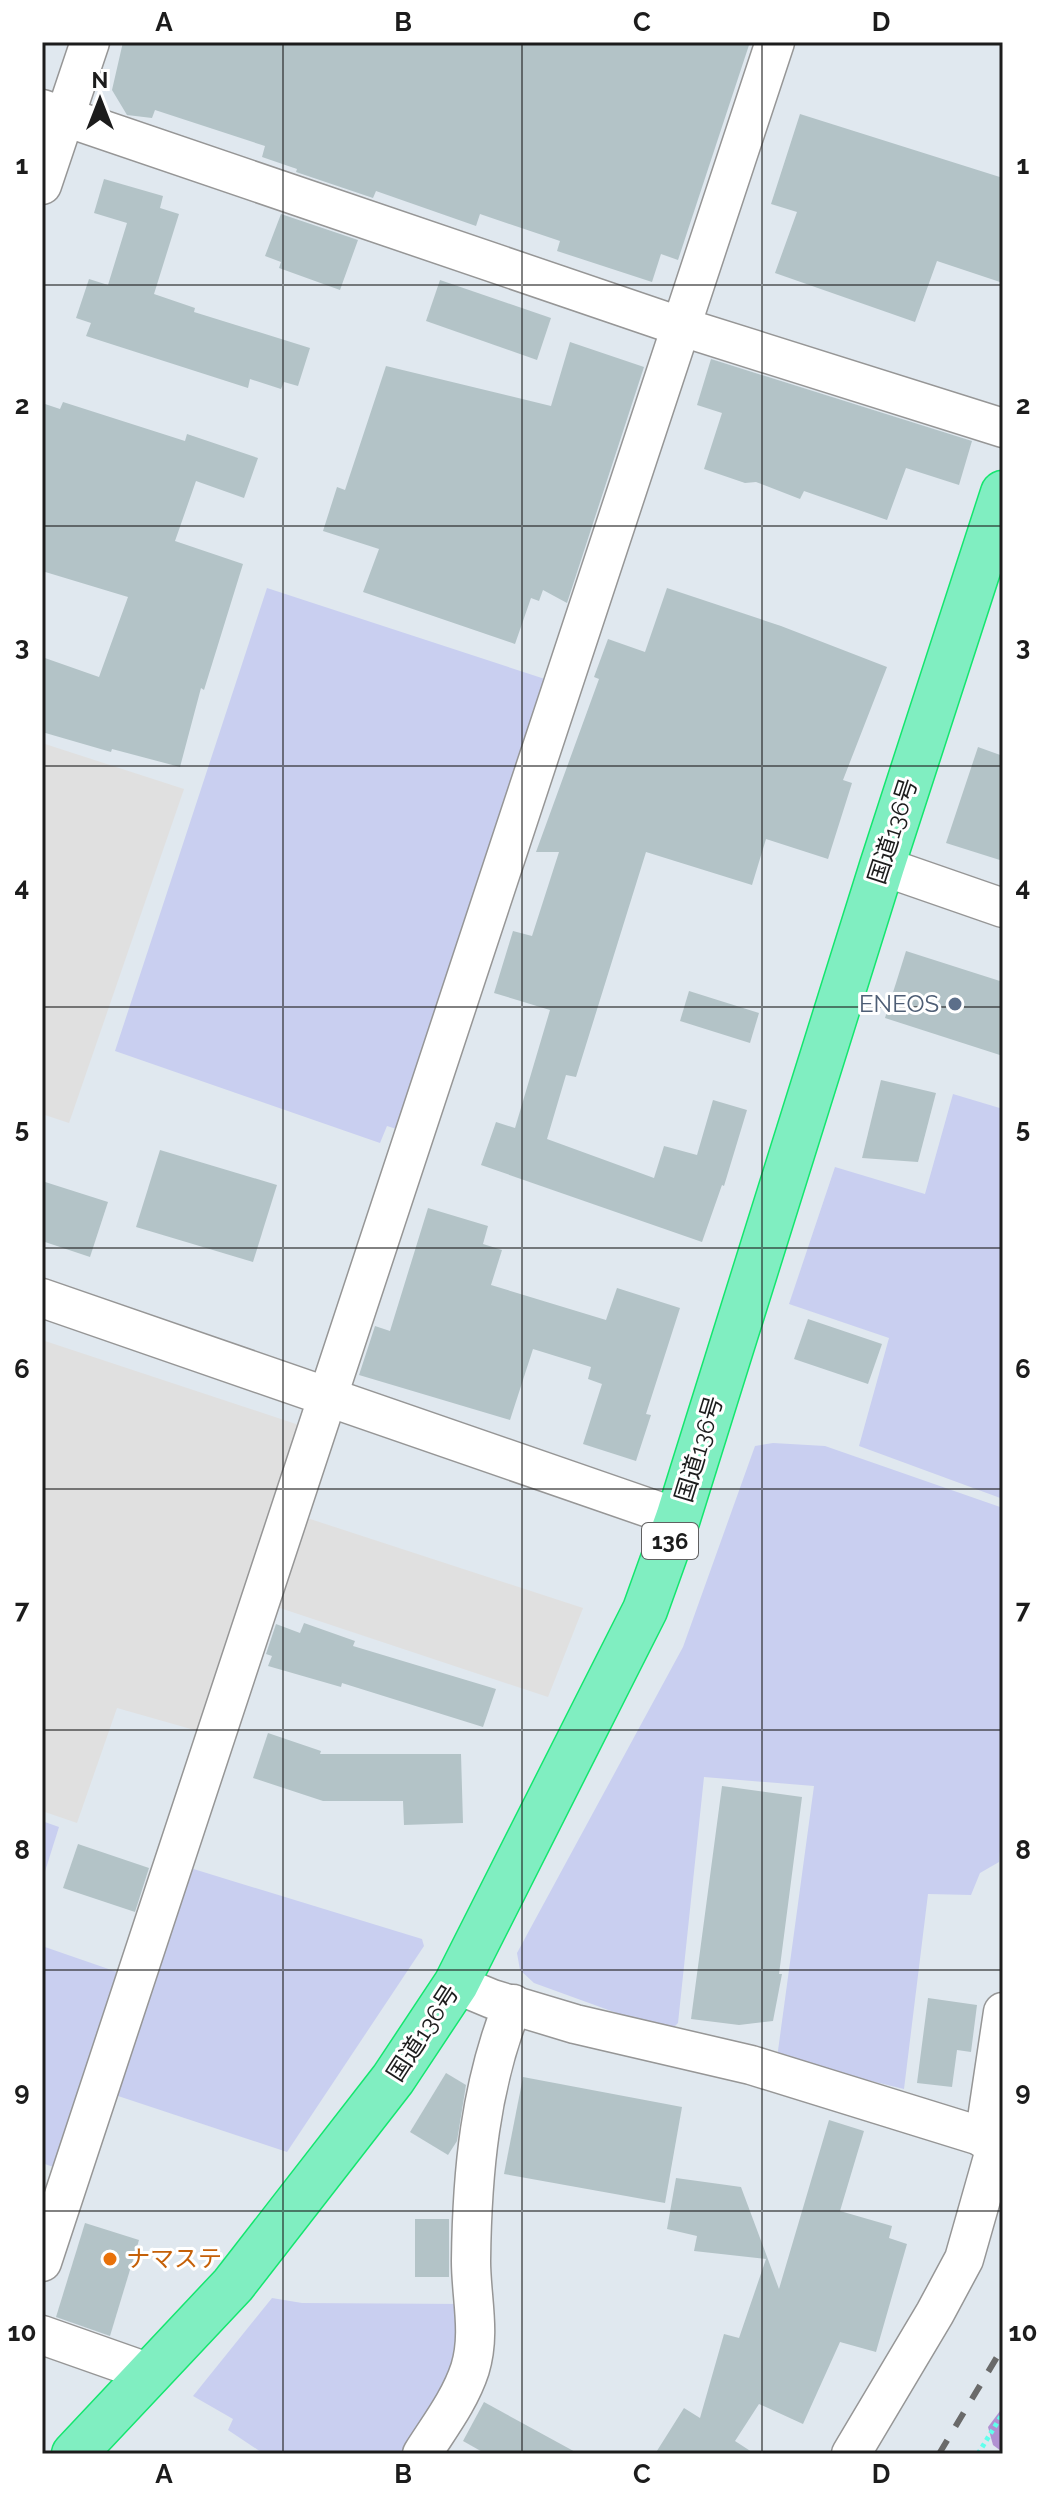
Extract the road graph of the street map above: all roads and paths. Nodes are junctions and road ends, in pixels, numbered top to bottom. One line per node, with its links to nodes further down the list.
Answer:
1 (90, 42): 3 (street)
2 (775, 42): 5 (street)
3 (53, 113): 4 (street); 5 (street)
4 (42, 185)
5 (679, 326): 6 (street); 11 (street)
6 (1003, 428)
7 (1003, 493): 8 (highway, 国道136号 / 136)
8 (882, 866): 9 (street); 12 (highway, 国道136号 / 136)
9 (1003, 908)
10 (42, 1298): 11 (street)
11 (329, 1397): 12 (street); 17 (street)
12 (678, 1518): 13 (highway, 国道136号 / 136)
13 (456, 1984): 14 (street); 19 (highway, 国道136号 / 136)
14 (513, 2004): 16 (street); 22 (street)
15 (1003, 2012): 16 (street)
16 (995, 2142): 23 (street)
17 (42, 2262)
18 (42, 2335): 19 (street)
19 (150, 2373): 21 (highway, 国道136号 / 136)
20 (1003, 2413): 24 (path)
21 (74, 2454)
22 (422, 2454)
23 (851, 2454)
24 (978, 2454)

